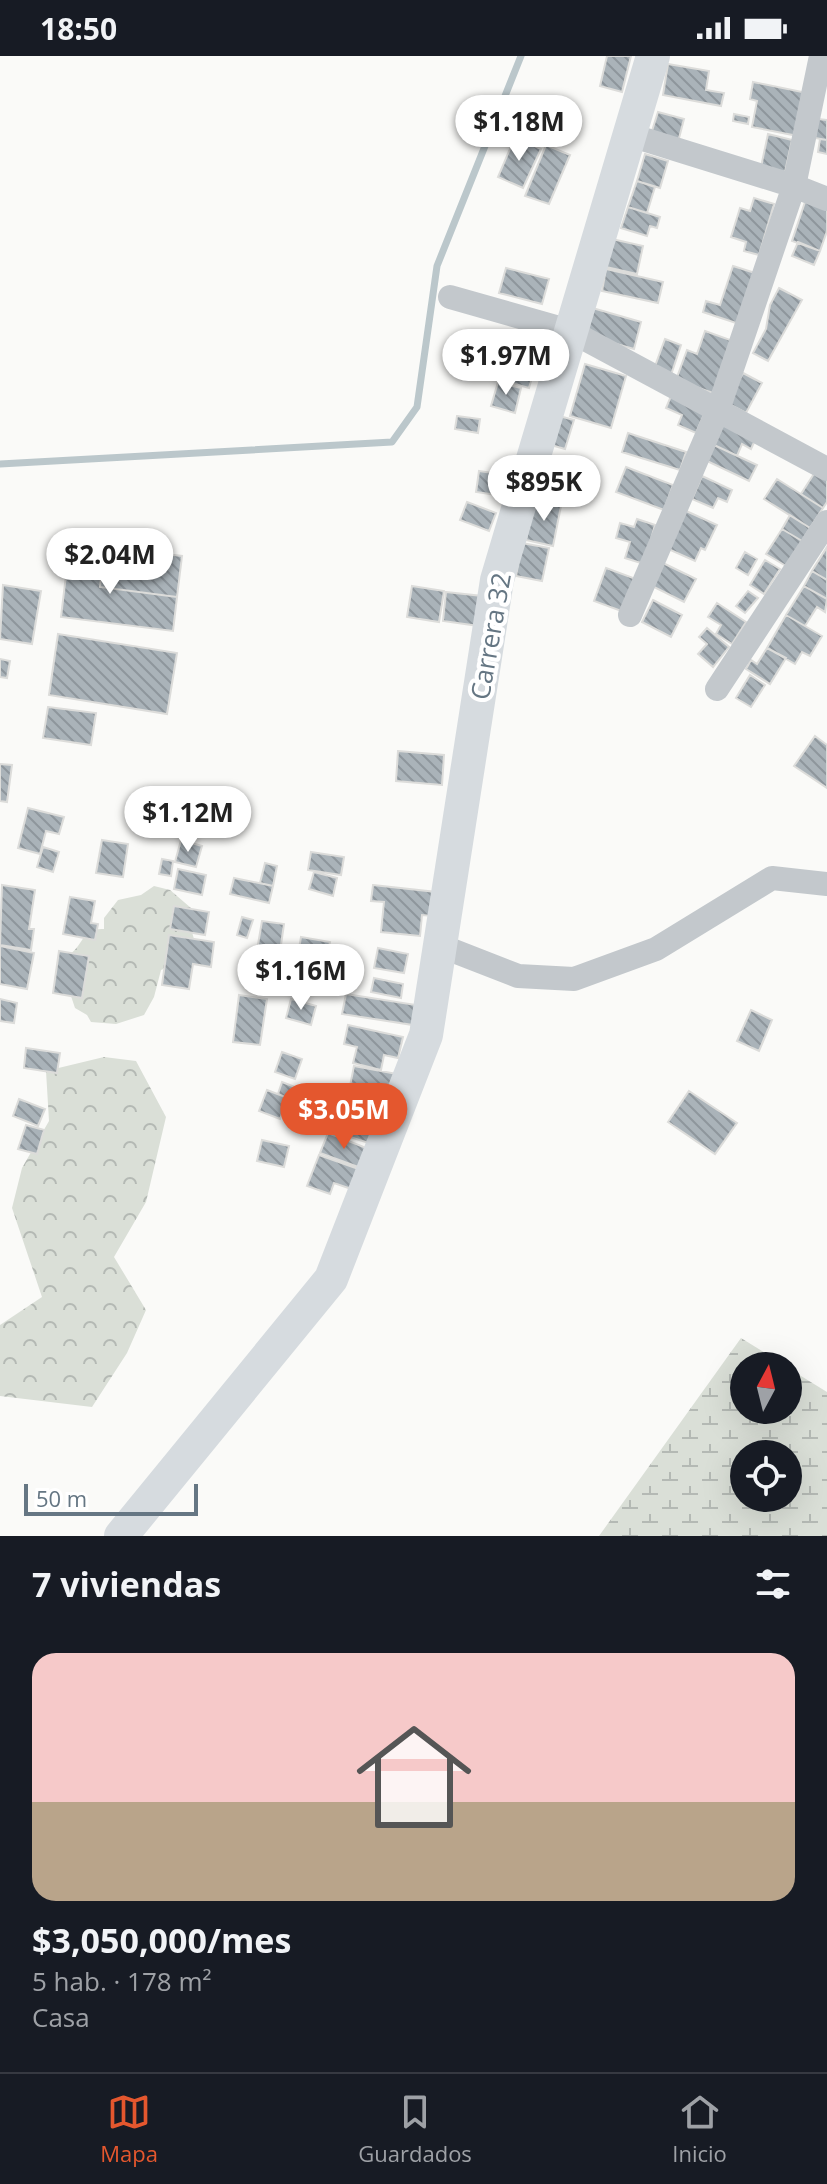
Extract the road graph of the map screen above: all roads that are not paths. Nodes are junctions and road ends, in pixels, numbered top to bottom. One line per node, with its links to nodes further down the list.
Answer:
1 (653, 56): 3 (main road, Carrera 32)
2 (821, 56): 4 (street)
3 (630, 135): 4 (street); 7 (main road, Carrera 32)
4 (794, 186): 5 (street); 8 (street)
5 (827, 199)
6 (450, 297): 7 (street)
7 (570, 331): 8 (street); 14 (main road, Carrera 32)
8 (718, 410): 9 (street); 11 (street)
9 (827, 469)
10 (827, 522): 12 (street)
11 (630, 615)
12 (717, 689)
13 (827, 884): 14 (street)
14 (441, 946): 15 (main road, Carrera 32)
15 (121, 1536)

